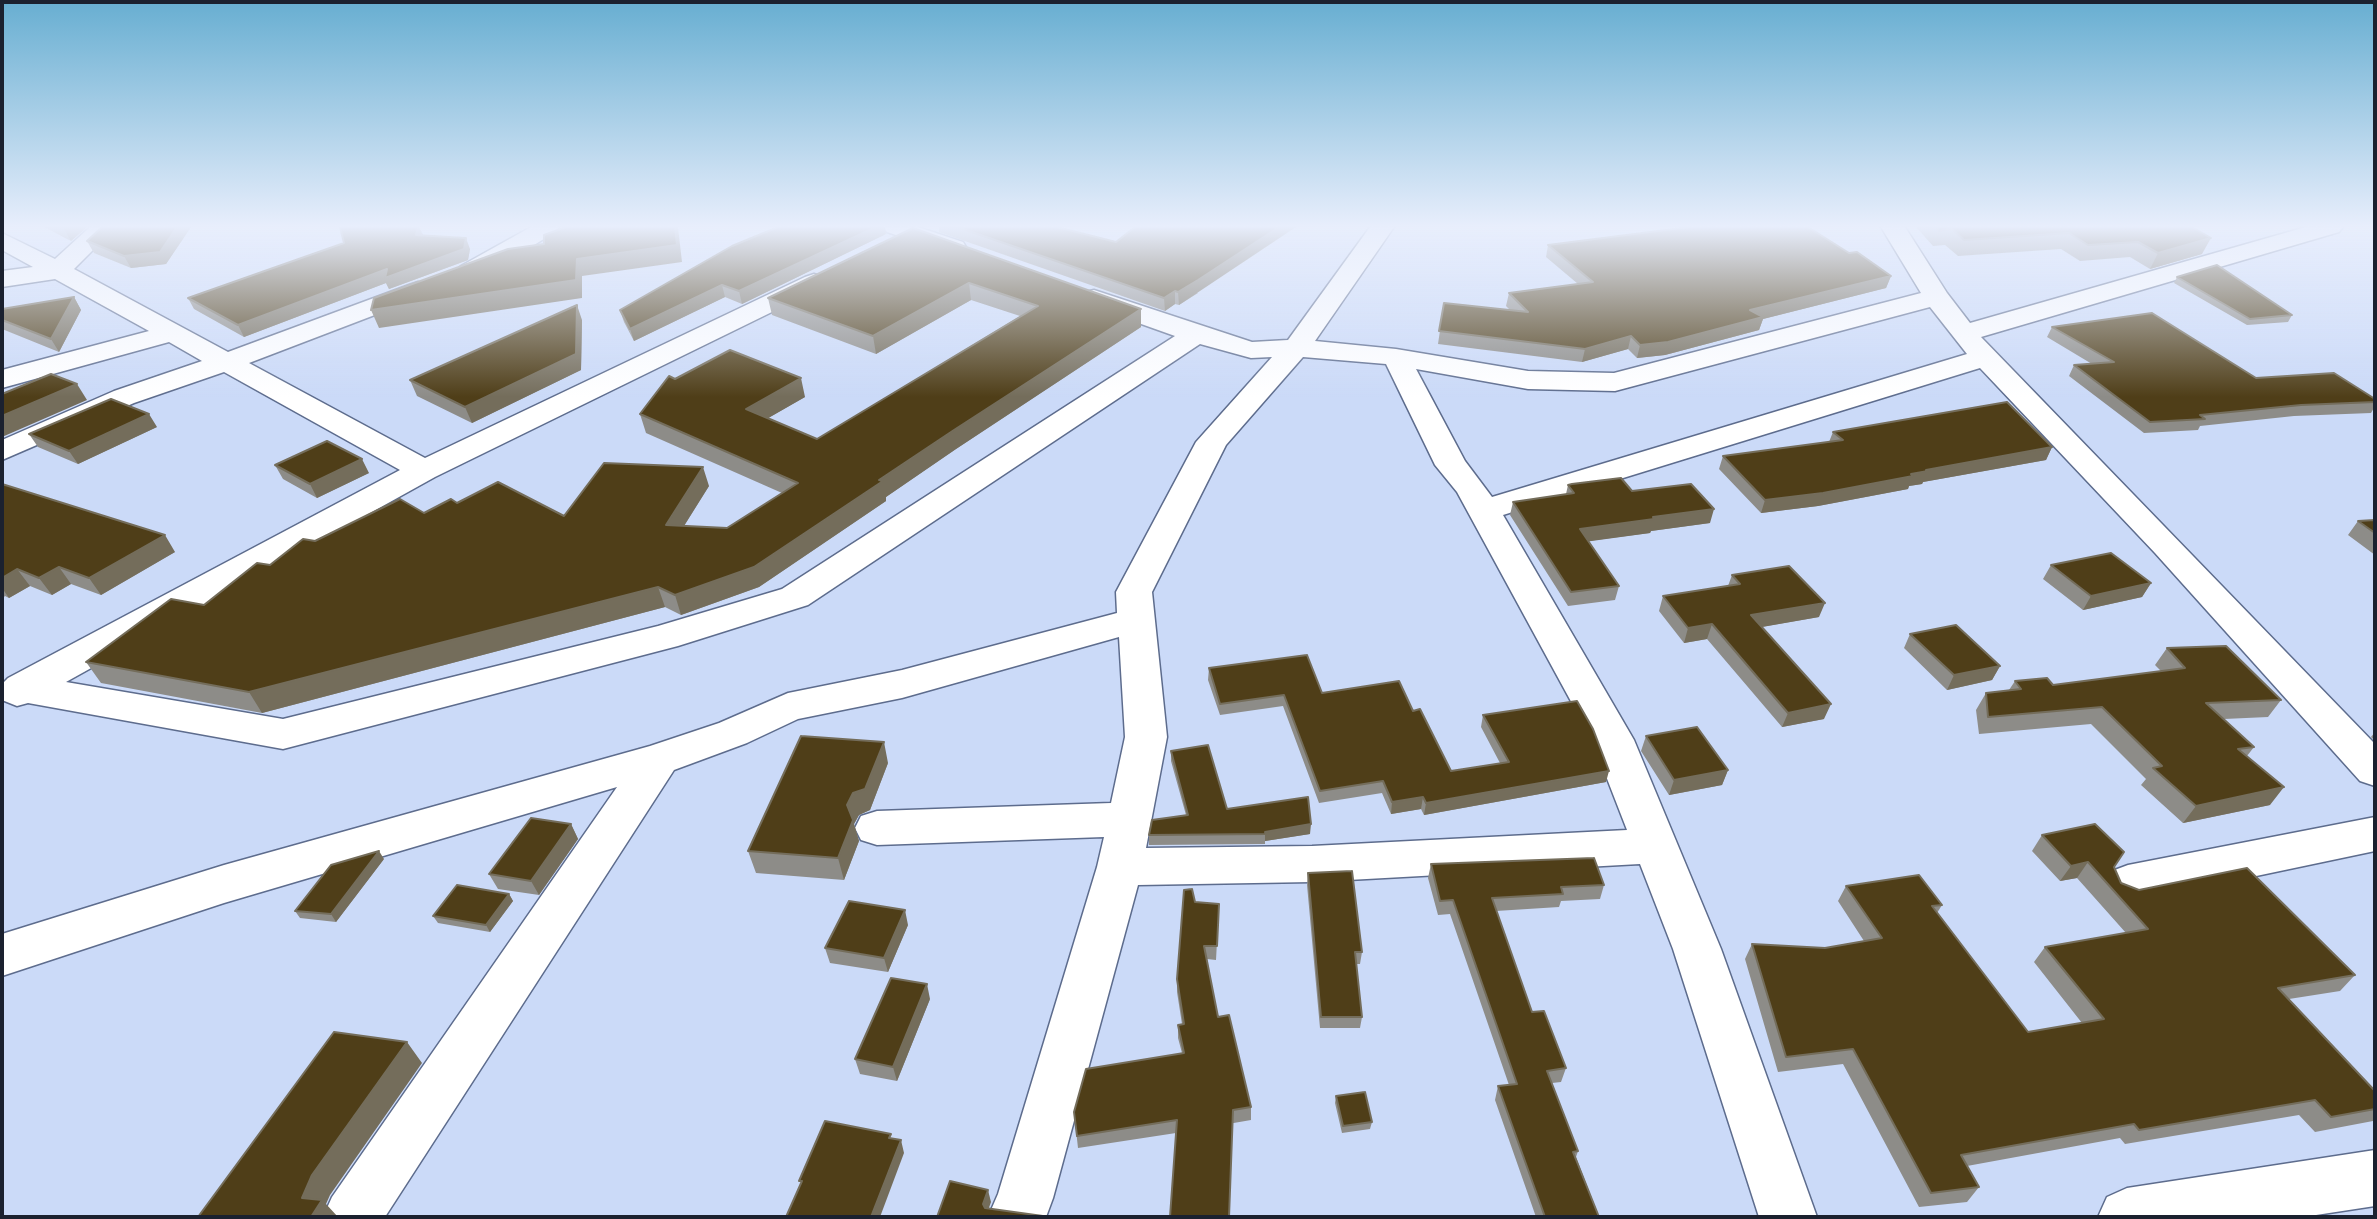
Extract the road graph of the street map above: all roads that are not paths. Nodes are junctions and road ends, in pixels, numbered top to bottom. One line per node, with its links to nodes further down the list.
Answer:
1 (81, 284): 9 (street)
2 (435, 284): 14 (street)
3 (811, 284): 17 (street)
4 (1342, 284): 12 (street)
5 (1927, 284): 8 (street)
6 (2159, 284): 11 (street)
7 (1068, 288): 10 (street)
8 (1936, 298): 11 (street); 13 (street)
9 (172, 333): 14 (street); 15 (street)
10 (1196, 334): 12 (street); 20 (street)
11 (1975, 345): 18 (street); 22 (street)
12 (1296, 348): 13 (street); 19 (street)
13 (1396, 357): 18 (street)
14 (226, 362): 16 (street); 17 (street)
15 (2, 379)
16 (2, 451)
17 (424, 470): 20 (street)
18 (1483, 510): 26 (street)
19 (1136, 620): 21 (street); 23 (street)
20 (12, 696)
21 (659, 759): 29 (street); 31 (street)
22 (2375, 770)
23 (1129, 819): 24 (street); 27 (street)
24 (877, 828)
25 (2375, 834): 28 (street)
26 (1656, 846): 27 (street); 33 (street)
27 (1120, 867): 32 (street)
28 (2129, 884)
29 (2, 955)
30 (2375, 1178): 34 (street)
31 (352, 1217)
32 (1017, 1217)
33 (1788, 1217)
34 (2127, 1217)

